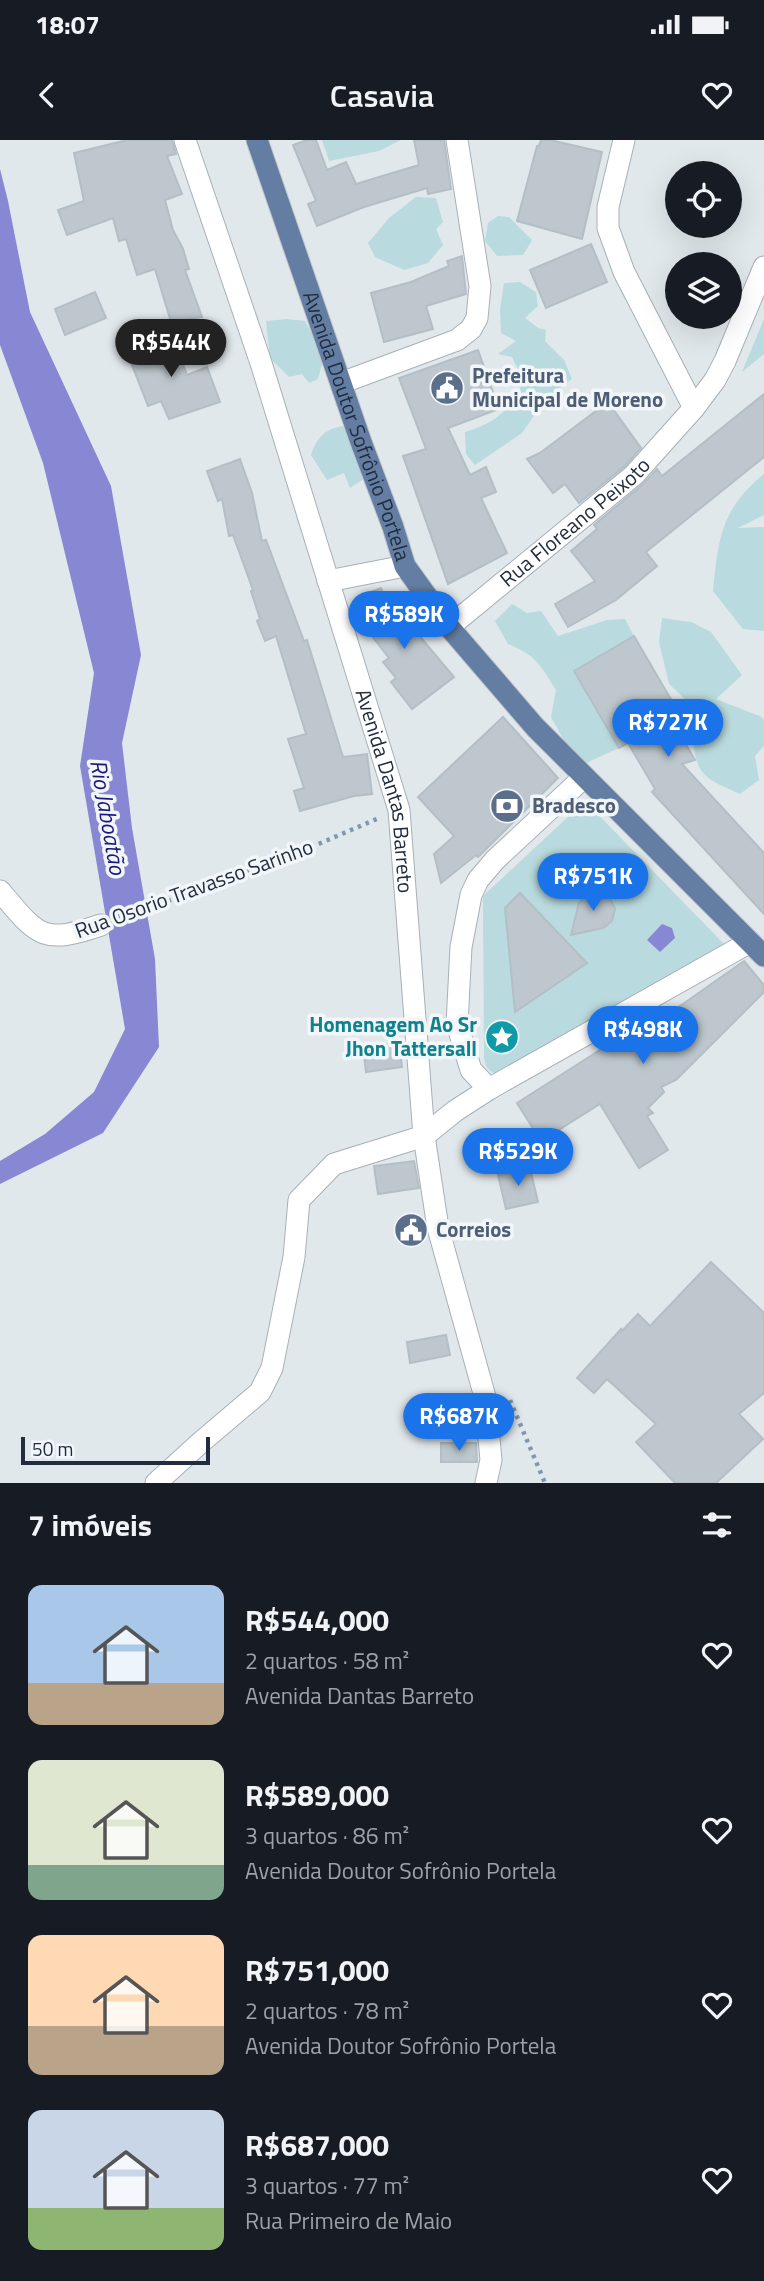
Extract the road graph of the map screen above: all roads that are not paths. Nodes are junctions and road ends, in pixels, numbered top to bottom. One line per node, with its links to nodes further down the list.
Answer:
1 (186, 140): 9 (street, Avenida Dantas Barreto)
2 (257, 140): 6 (main road, Avenida Doutor Sofrônio Portela)
3 (457, 140): 6 (street)
4 (624, 140): 7 (street)
5 (764, 267): 7 (street, Rua Floreano Peixoto)
6 (341, 383): 8 (main road, Avenida Doutor Sofrônio Portela)
7 (694, 408): 10 (street, Rua Floreano Peixoto)
8 (405, 566): 9 (street); 10 (main road, Avenida Doutor Sofrônio Portela)
9 (328, 581): 16 (street, Avenida Dantas Barreto)
10 (449, 626): 11 (main road, Avenida Doutor Sofrônio Portela)
11 (583, 778): 14 (main road, Avenida Doutor Sofrônio Portela); 15 (street)
12 (0, 891): 13 (street, Rua Osorio Travasso Sarinho)
13 (101, 925)
14 (757, 949): 15 (street)
15 (489, 1089): 16 (street)
16 (424, 1136): 17 (street); 18 (street, Avenida Dantas Barreto)
17 (156, 1483)
18 (486, 1483)

